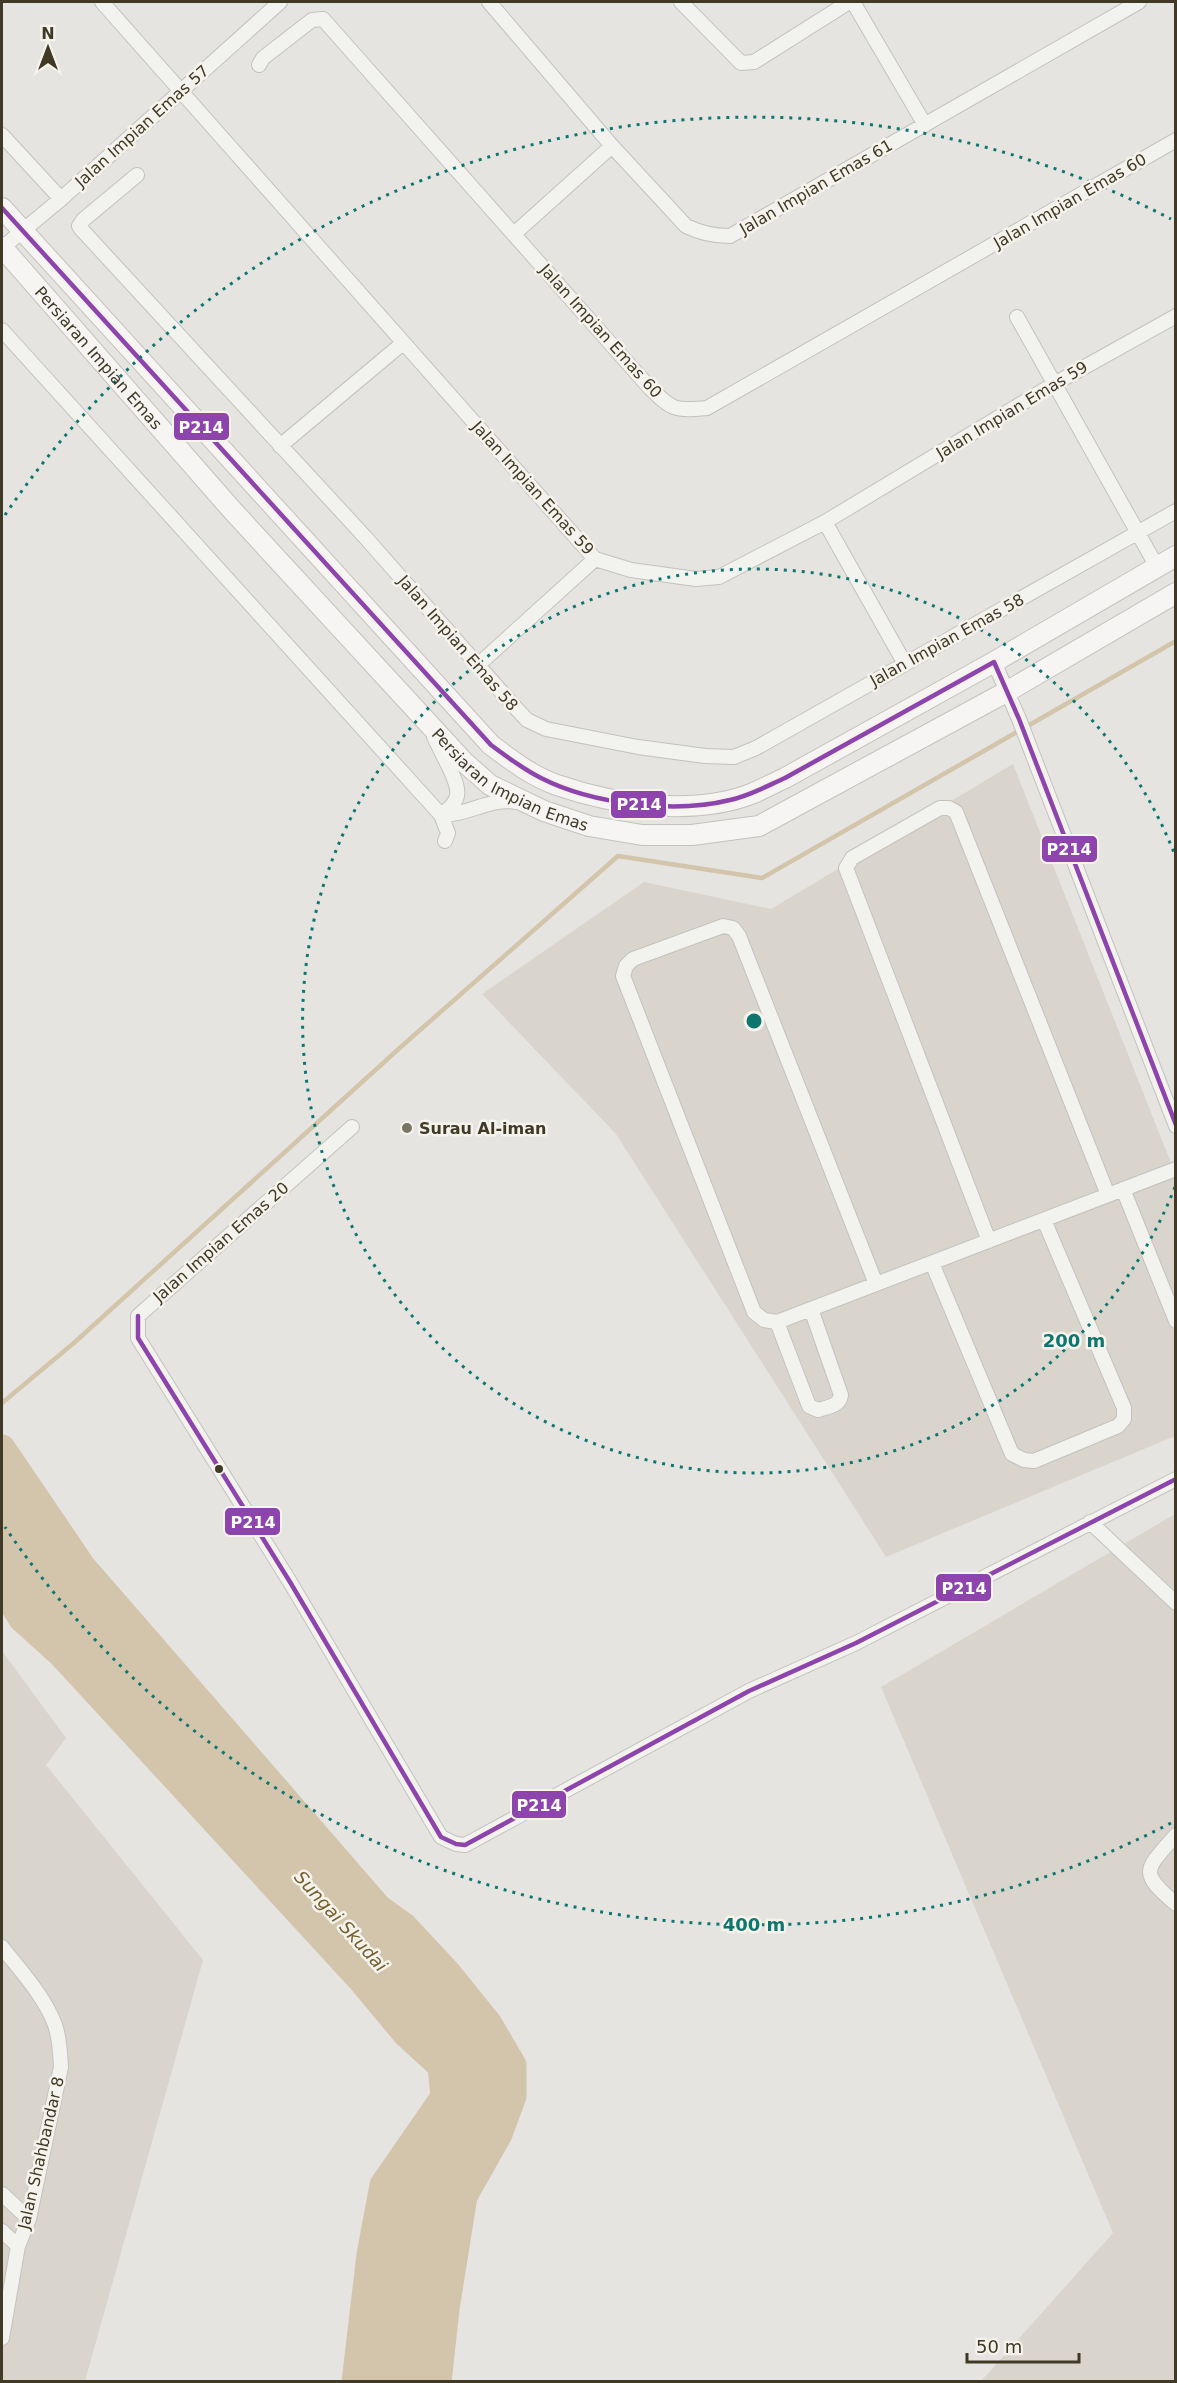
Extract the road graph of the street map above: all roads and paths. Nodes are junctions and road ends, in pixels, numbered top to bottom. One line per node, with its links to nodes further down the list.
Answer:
1 (102, 2): 8 (street, Jalan Impian Emas 59)
2 (280, 2): 8 (street, Jalan Impian Emas 57)
3 (489, 2): 12 (street, Jalan Impian Emas 61)
4 (681, 2): 5 (street)
5 (851, 2): 9 (street)
6 (1139, 2): 9 (street, Jalan Impian Emas 61)
7 (259, 65): 17 (street, Jalan Impian Emas 60)
8 (182, 90): 14 (street, Jalan Impian Emas 57); 22 (street, Jalan Impian Emas 59)
9 (925, 125): 12 (street, Jalan Impian Emas 61)
10 (2, 135): 14 (street)
11 (1176, 140): 17 (street, Jalan Impian Emas 60)
12 (612, 146): 17 (street)
13 (137, 176): 24 (street, Jalan Impian Emas 58)
14 (61, 199): 16 (street, Jalan Impian Emas 57)
15 (2, 208): 16 (main road, Persiaran Impian Emas)
16 (22, 231): 18 (street, Jalan Impian Emas 57); 32 (main road, Persiaran Impian Emas)
17 (515, 233)
18 (2, 248): 36 (main road, Persiaran Impian Emas)
19 (1176, 316): 23 (street, Jalan Impian Emas 59)
20 (1017, 317): 23 (street)
21 (2, 330): 38 (street)
22 (403, 343): 24 (street); 29 (street, Jalan Impian Emas 59)
23 (1054, 384): 26 (street, Jalan Impian Emas 59); 27 (street)
24 (280, 446): 34 (street, Jalan Impian Emas 58)
25 (1176, 511): 27 (street, Jalan Impian Emas 58)
26 (825, 522): 29 (street, Jalan Impian Emas 59); 33 (street)
27 (1138, 533): 30 (street); 33 (street, Jalan Impian Emas 58)
28 (1176, 556): 30 (main road, Persiaran Impian Emas)
29 (595, 559): 34 (street)
30 (1156, 567): 32 (main road, Persiaran Impian Emas)
31 (1176, 593): 35 (main road, Persiaran Impian Emas)
32 (994, 662): 35 (street)
33 (904, 664): 34 (street, Jalan Impian Emas 58)
34 (477, 665)
35 (1008, 691): 37 (main road, Persiaran Impian Emas); 40 (street)
36 (425, 719): 37 (main road, Persiaran Impian Emas); 38 (street)
37 (527, 803): 38 (street)
38 (441, 815): 39 (street)
39 (445, 841)
40 (1176, 1126)
41 (352, 1127): 53 (street, Jalan Impian Emas 20)
42 (1176, 1169): 43 (street)
43 (1123, 1189): 44 (street); 50 (street)
44 (1108, 1195): 45 (street); 46 (street)
45 (1044, 1220): 46 (street); 47 (street)
46 (989, 1240): 47 (street)
47 (932, 1263): 48 (street)
48 (876, 1284): 49 (street); 51 (street)
49 (811, 1309): 51 (street); 51 (street)
50 (1176, 1321)
51 (777, 1322)
52 (1176, 1479): 53 (street, Jalan Impian Emas 20)
53 (1090, 1522): 54 (street)
54 (1176, 1603)
55 (1176, 1835): 56 (street)
56 (1176, 1904)
57 (2, 1947): 59 (street, Jalan Shahbandar 8)
58 (2, 2194): 59 (street)
59 (29, 2219): 61 (street, Jalan Shahbandar 8)
60 (2, 2230): 61 (street)
61 (18, 2246): 62 (street, Jalan Shahbandar 8)
62 (2, 2338)

